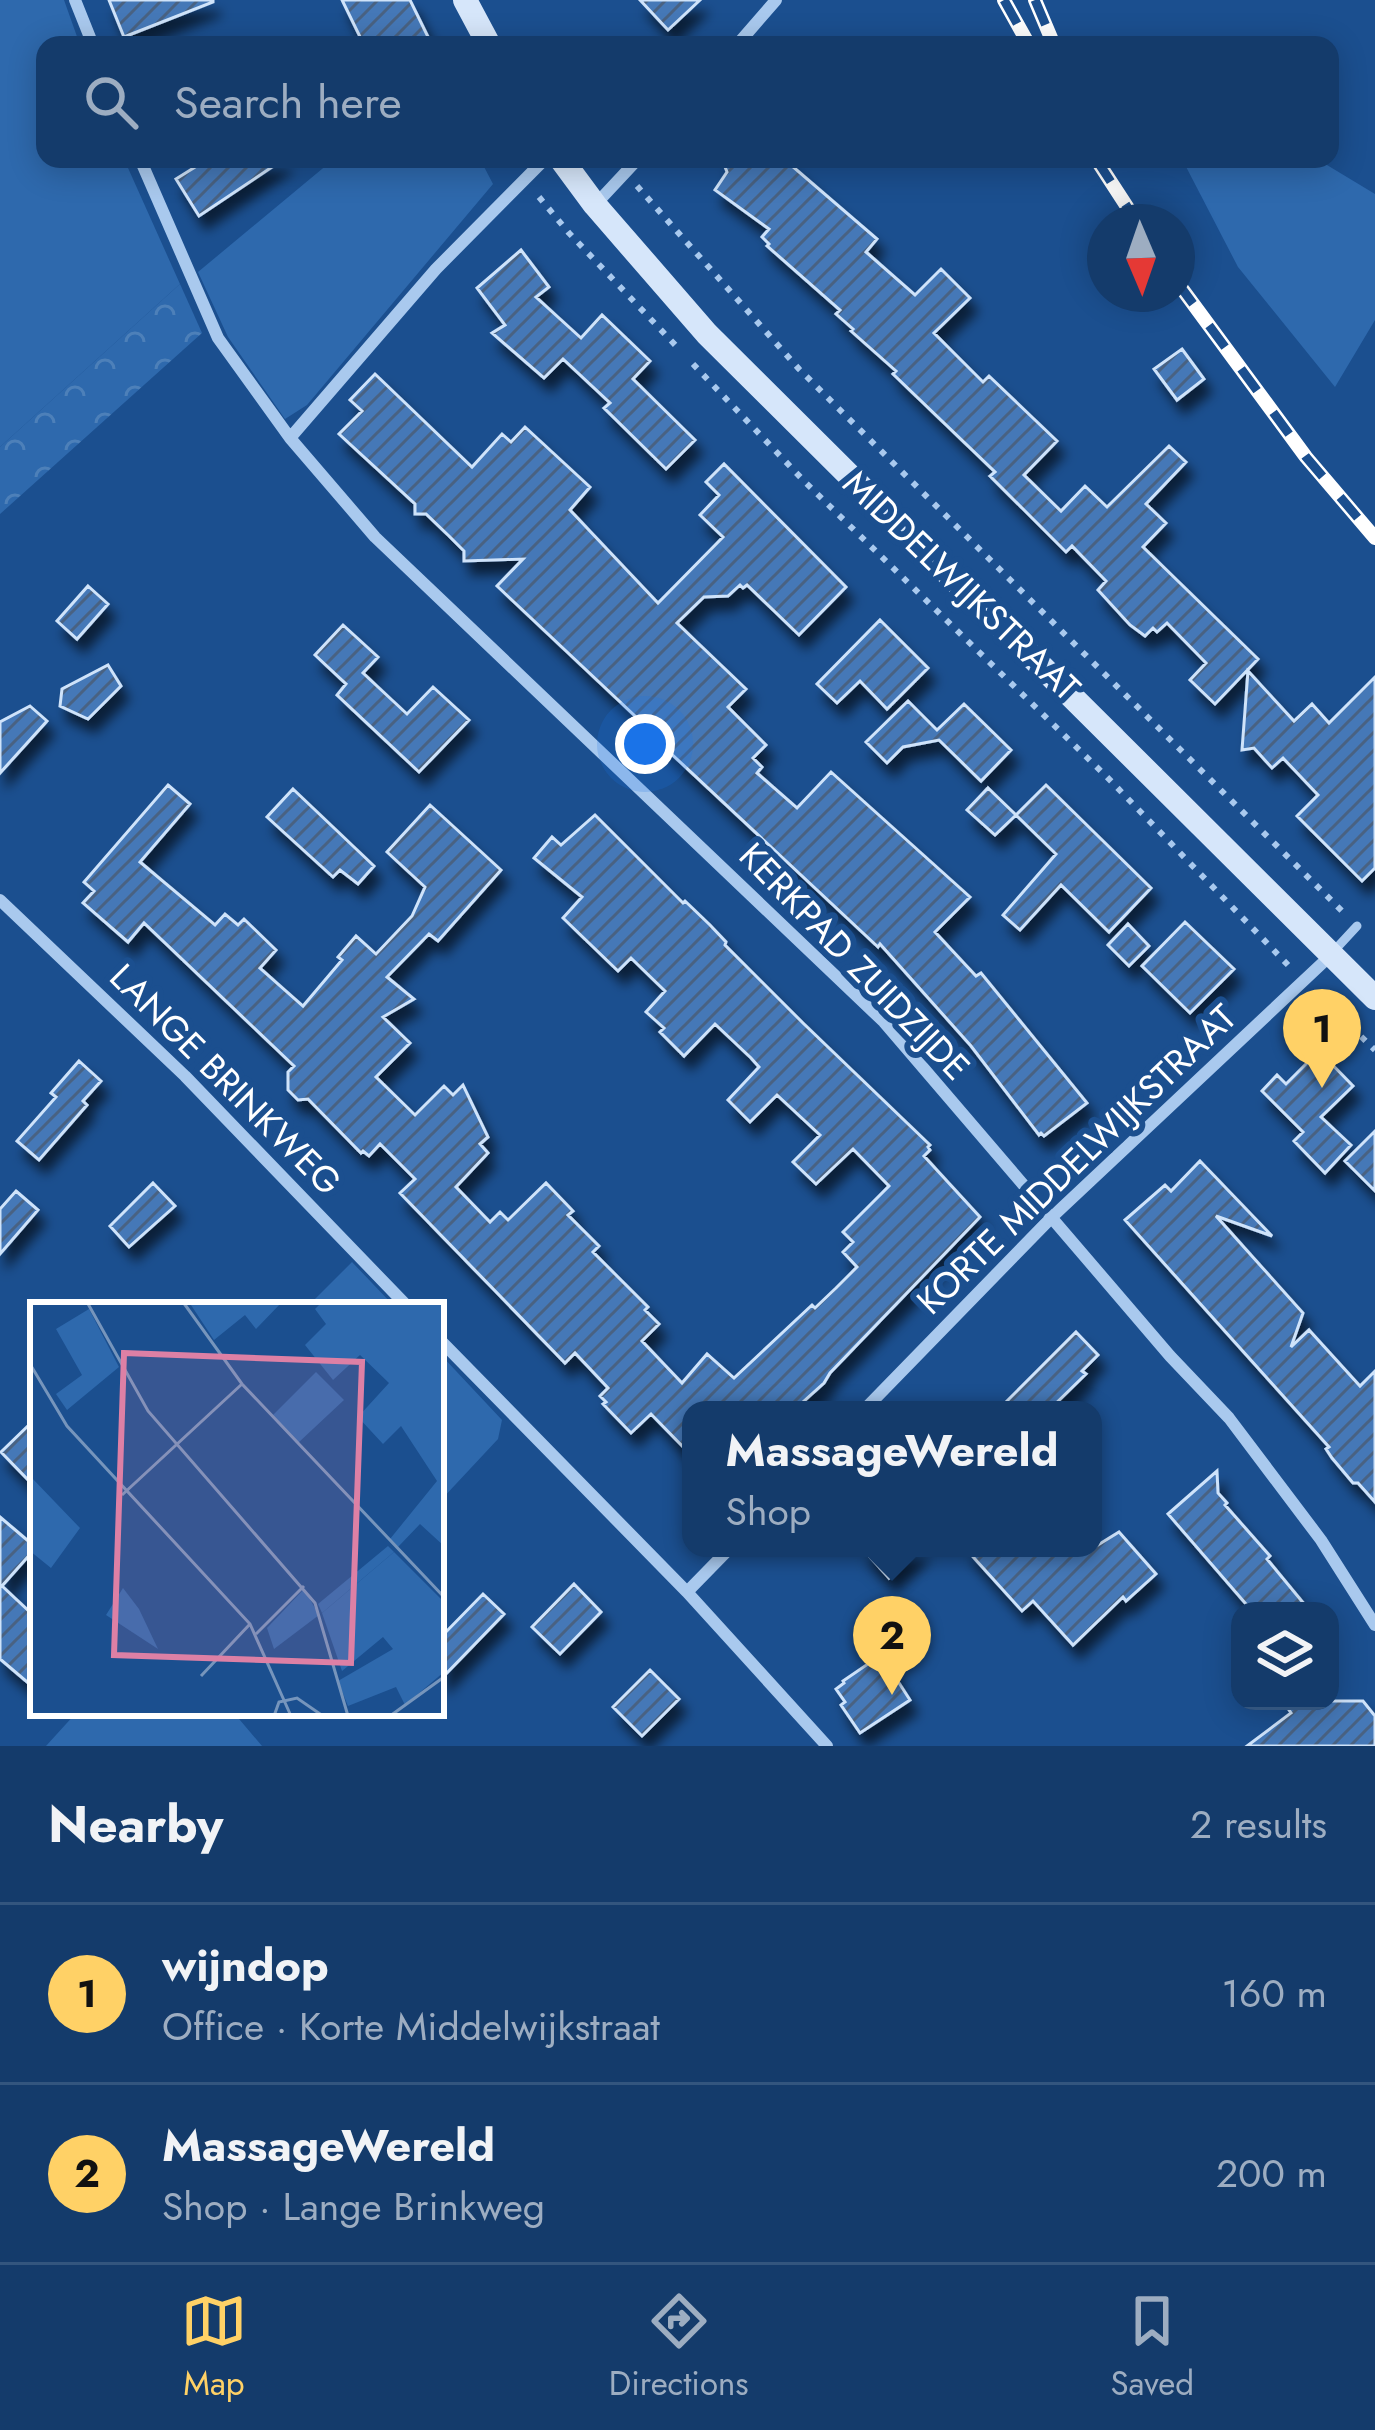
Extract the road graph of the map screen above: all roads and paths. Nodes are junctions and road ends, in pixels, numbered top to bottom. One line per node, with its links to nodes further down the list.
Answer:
1 (75, 0): 4 (street)
2 (465, 0): 5 (main road)
3 (776, 0): 6 (street)
4 (89, 36)
5 (483, 36)
6 (745, 36)
7 (144, 168): 14 (street, KERKPAD ZUIDZIJDE)
8 (535, 168): 12 (street)
9 (568, 168): 13 (main road, MIDDELWIJKSTRAAT)
10 (630, 168): 11 (street)
11 (626, 173): 13 (street); 16 (path, MIDDELWIJKSTRAAT)
12 (524, 178): 14 (street); 18 (path, MIDDELWIJKSTRAAT)
13 (595, 206): 17 (main road, MIDDELWIJKSTRAAT)
14 (290, 438): 21 (street, KERKPAD ZUIDZIJDE)
15 (0, 899): 22 (street, LANGE BRINKWEG)
16 (1357, 926): 17 (lane)
17 (1331, 955): 18 (street, KORTE MIDDELWIJKSTRAAT); 19 (main road, MIDDELWIJKSTRAAT)
18 (1304, 981): 20 (path, MIDDELWIJKSTRAAT); 21 (street, KORTE MIDDELWIJKSTRAAT)
19 (1375, 998)
20 (1375, 1050)
21 (1051, 1218): 24 (street, KORTE MIDDELWIJKSTRAAT); 27 (street, KERKPAD ZUIDZIJDE)
22 (403, 1302)
23 (444, 1344): 26 (street)
24 (873, 1401)
25 (721, 1557): 26 (street)
26 (687, 1592): 28 (street)
27 (1375, 1625)
28 (827, 1746)

